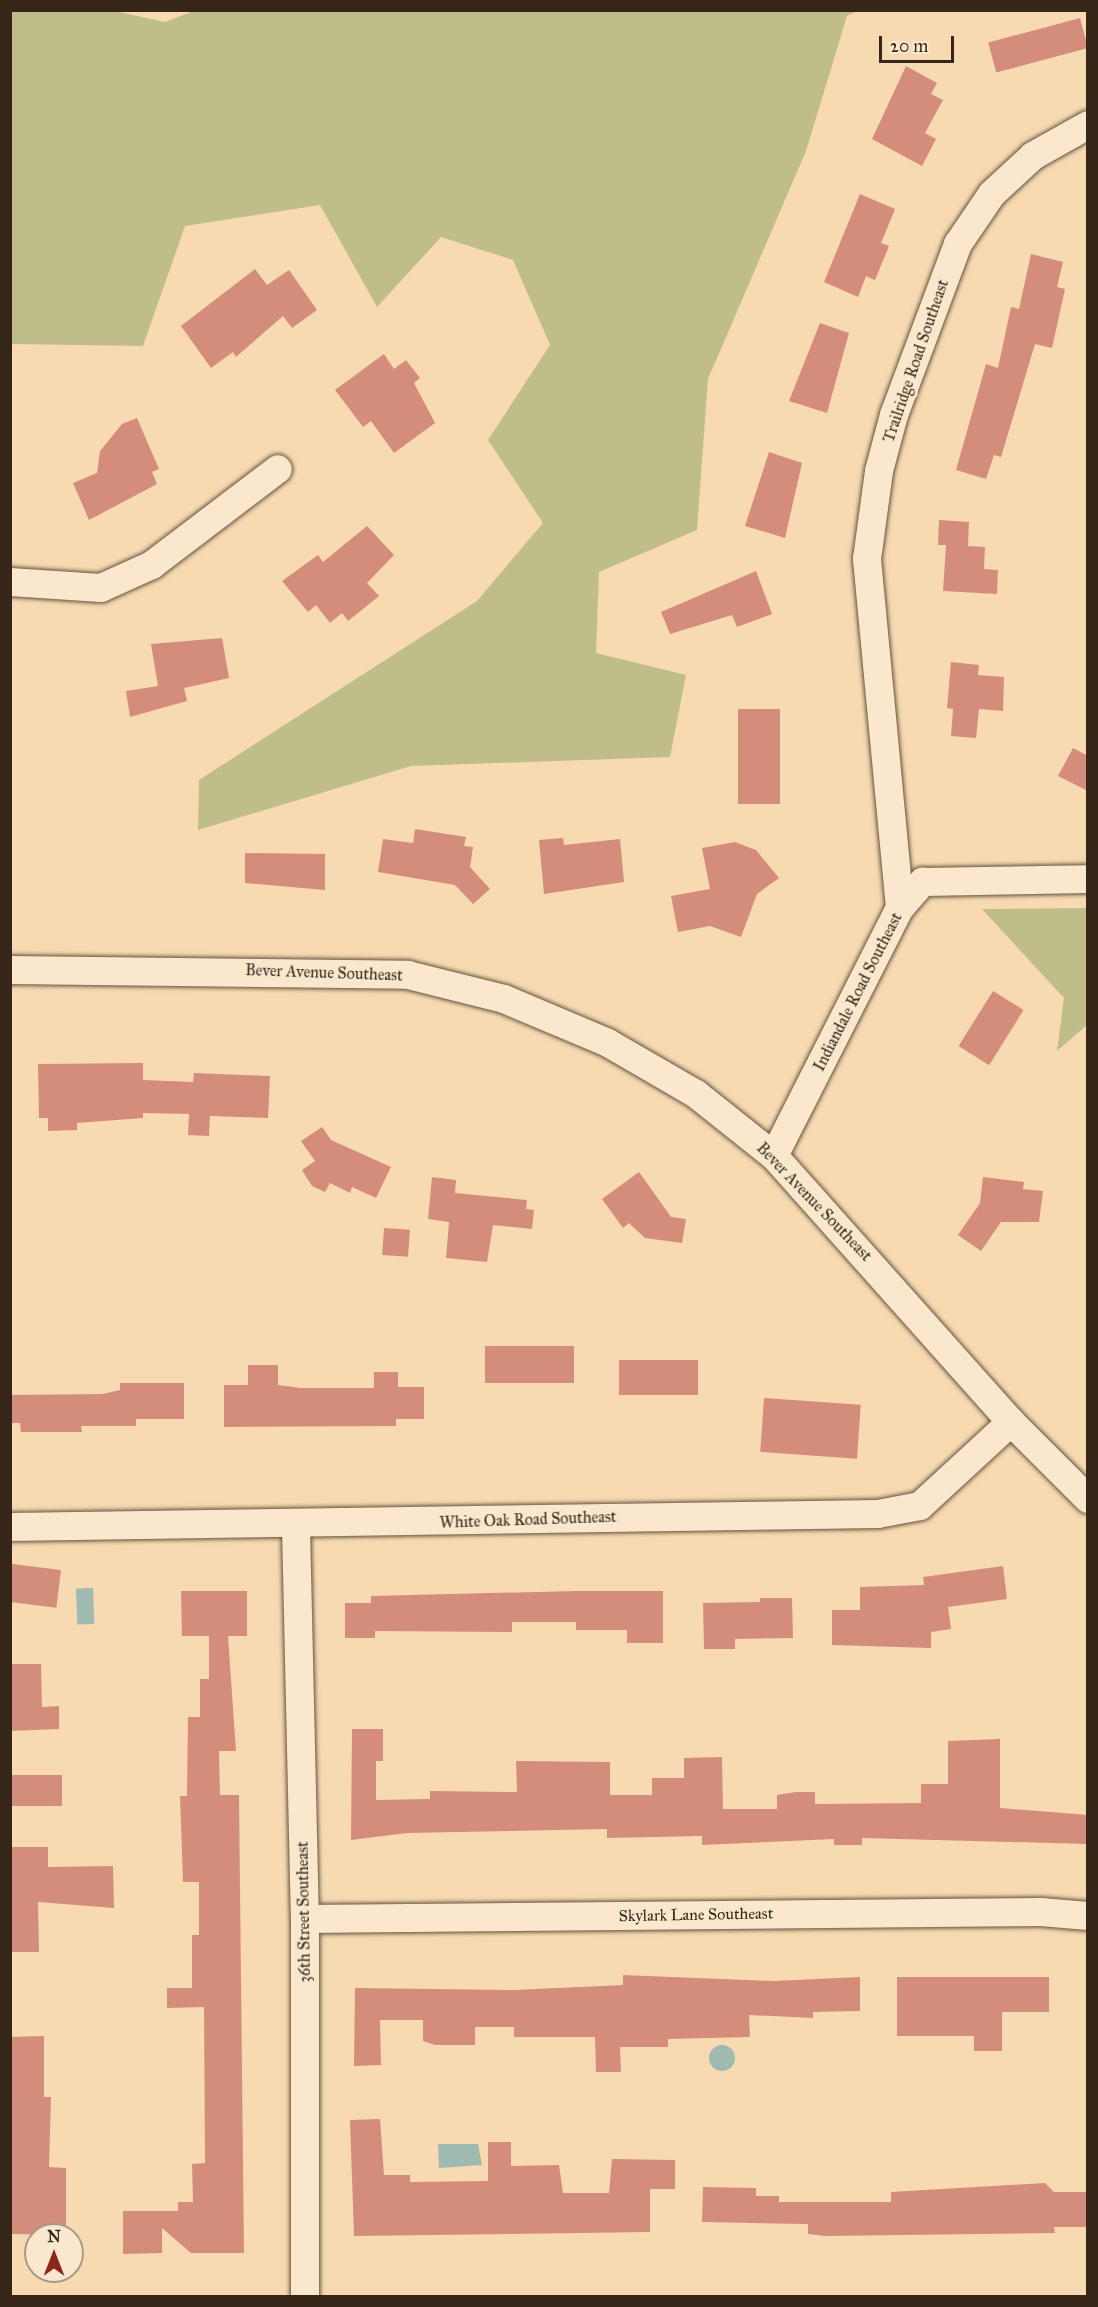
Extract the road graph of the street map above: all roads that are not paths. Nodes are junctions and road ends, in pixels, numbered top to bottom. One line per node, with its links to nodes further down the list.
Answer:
1 (1088, 125): 5 (street, Trailridge Road Southeast)
2 (278, 469): 3 (street)
3 (10, 582)
4 (1088, 879): 5 (street, Indiandale Road Southeast)
5 (900, 908): 7 (street, Indiandale Road Southeast)
6 (10, 970): 7 (street, Bever Avenue Southeast)
7 (774, 1156): 8 (street, Bever Avenue Southeast)
8 (1011, 1422): 9 (street, Bever Avenue Southeast); 11 (street, White Oak Road Southeast)
9 (1088, 1499)
10 (10, 1527): 11 (street, White Oak Road Southeast)
11 (296, 1527): 13 (street, 36th Street Southeast)
12 (1088, 1916): 13 (street, Skylark Lane Southeast)
13 (305, 1918): 14 (street, 36th Street Southeast)
14 (305, 2296)

